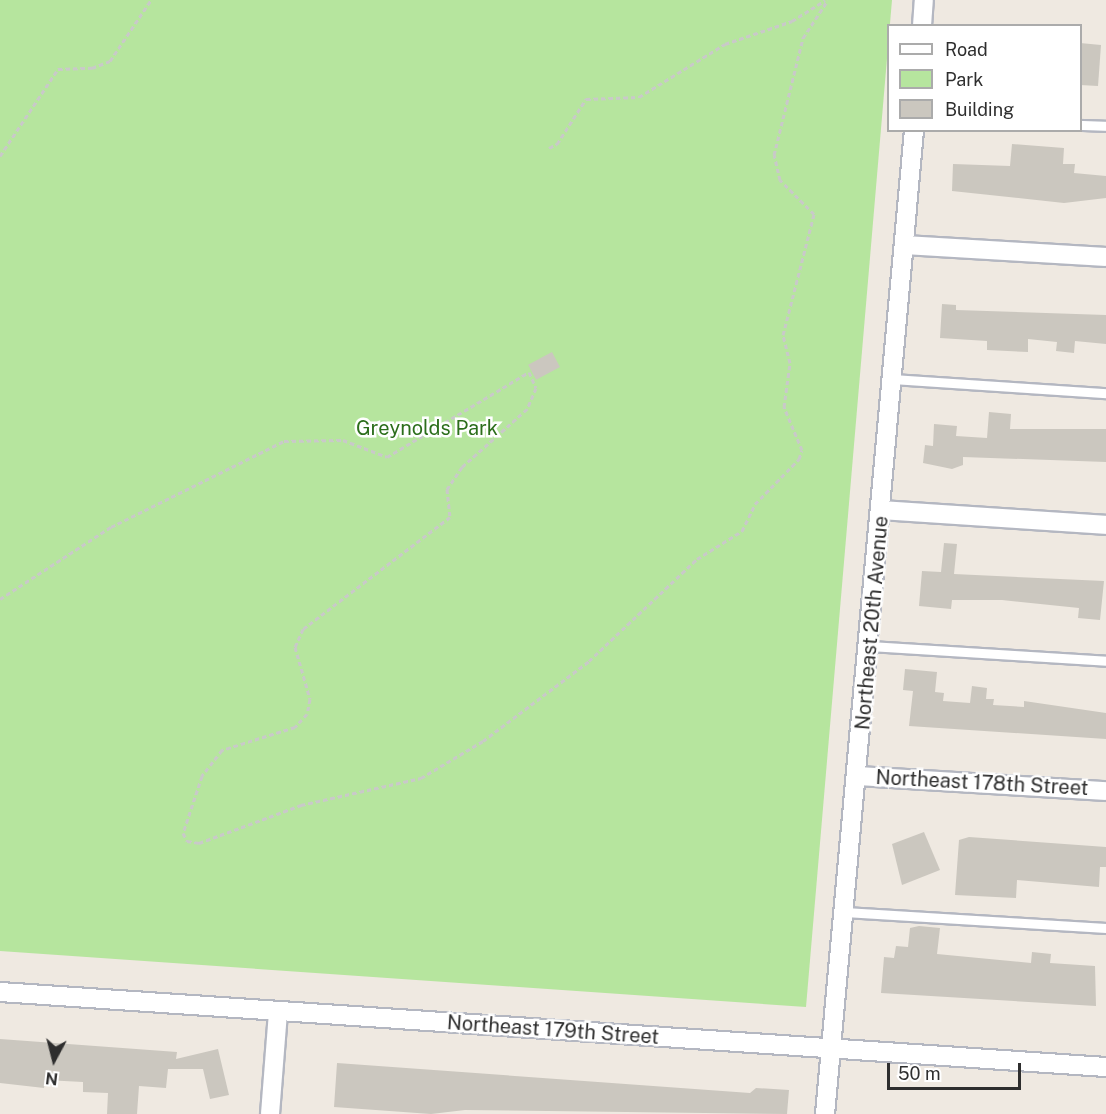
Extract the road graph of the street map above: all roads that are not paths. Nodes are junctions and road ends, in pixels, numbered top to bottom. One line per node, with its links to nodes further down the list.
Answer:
1 (924, 0): 2 (street)
2 (922, 24)
3 (1082, 125): 4 (lane)
4 (1106, 126)
5 (914, 132): 6 (street, Northeast 20th Avenue)
6 (905, 245): 7 (street); 8 (street, Northeast 20th Avenue)
7 (1106, 257)
8 (893, 379): 9 (lane); 10 (street, Northeast 20th Avenue)
9 (1106, 393)
10 (882, 510): 11 (street); 12 (street, Northeast 20th Avenue)
11 (1106, 525)
12 (870, 646): 13 (lane); 14 (street, Northeast 20th Avenue)
13 (1106, 661)
14 (859, 776): 15 (street, Northeast 178th Street); 16 (street, Northeast 20th Avenue)
15 (1106, 791)
16 (845, 912): 17 (lane); 20 (street, Northeast 20th Avenue)
17 (1106, 928)
18 (0, 992): 19 (street, Northeast 179th Street)
19 (278, 1012): 20 (street, Northeast 179th Street); 22 (street)
20 (831, 1047): 21 (street, Northeast 179th Street); 23 (street, Northeast 20th Avenue)
21 (1106, 1067)
22 (270, 1114)
23 (825, 1114)

